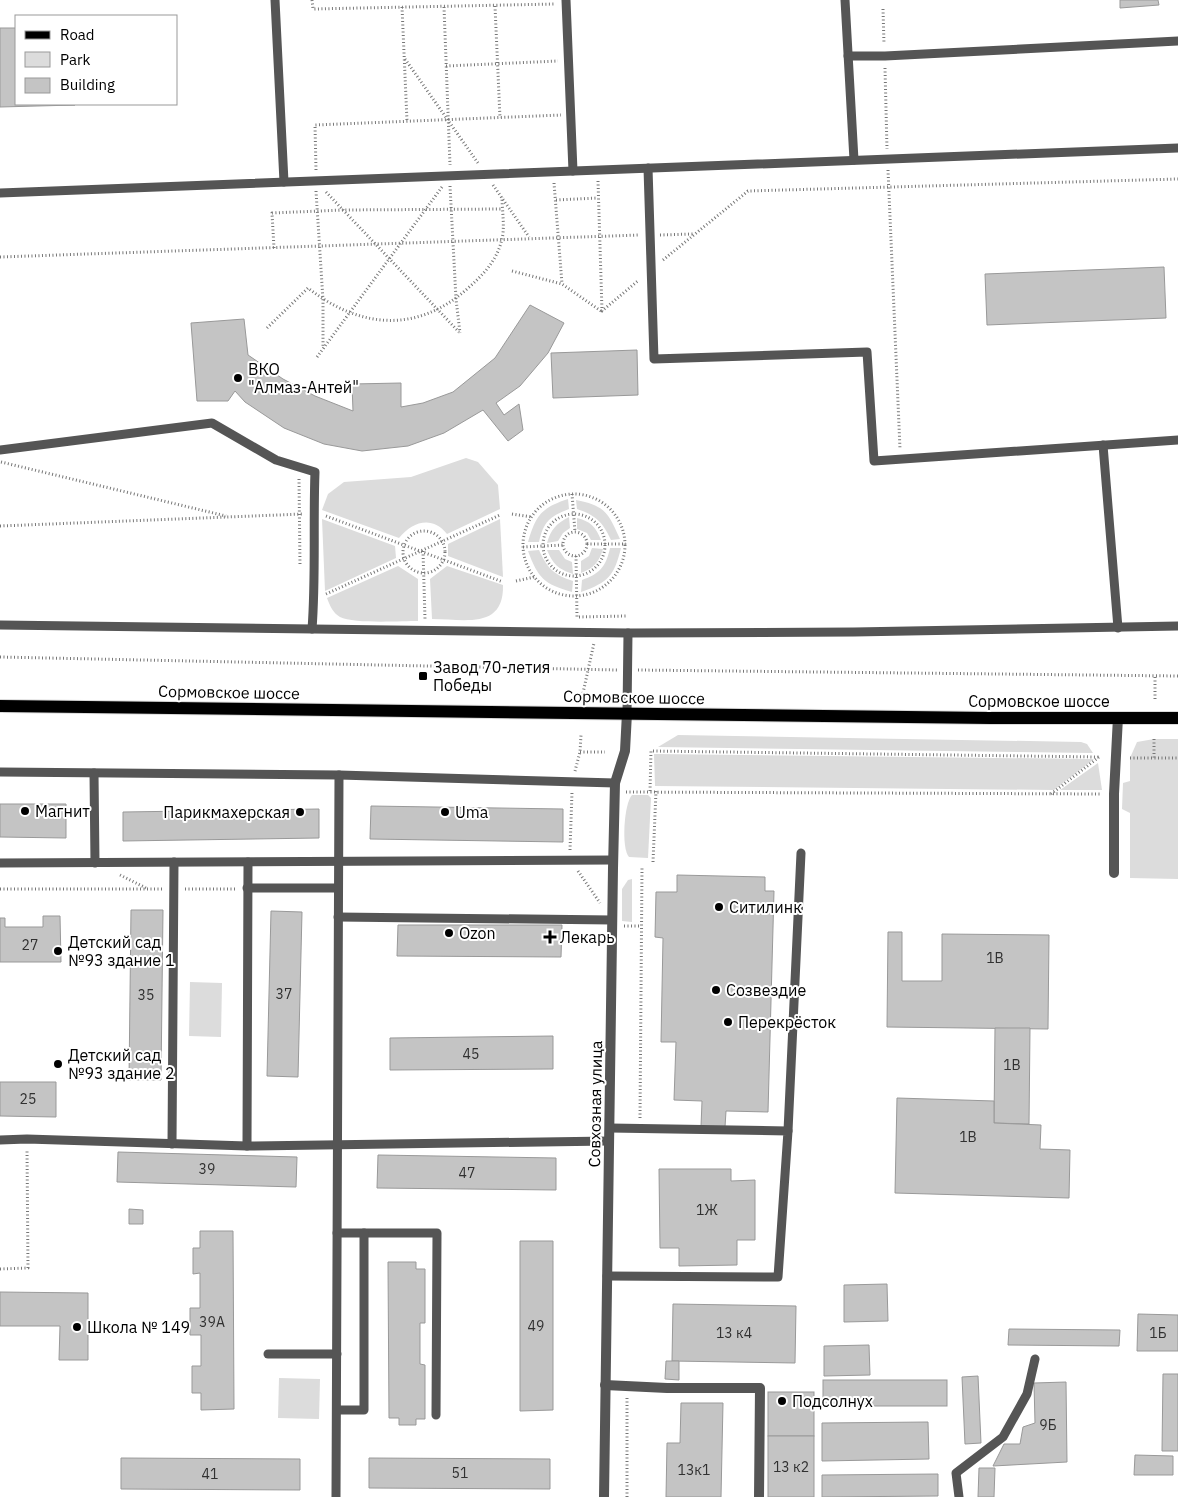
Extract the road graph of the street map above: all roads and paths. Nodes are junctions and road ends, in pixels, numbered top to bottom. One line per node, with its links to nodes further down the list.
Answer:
1 (275, 0): 31 (lane)
2 (312, 0): 7 (path)
3 (845, 0): 10 (lane)
4 (566, 2): 6 (path); 13 (lane)
5 (444, 6): 6 (path); 7 (path); 15 (path)
6 (494, 6): 14 (path)
7 (402, 8): 12 (path)
8 (884, 9): 11 (path)
9 (1178, 41): 11 (lane)
10 (848, 56): 11 (lane); 22 (lane)
11 (884, 56): 21 (path)
12 (405, 59): 18 (path); 19 (path)
13 (568, 61): 14 (path); 16 (lane)
14 (498, 64): 15 (path); 17 (path)
15 (446, 66): 18 (path)
16 (571, 115): 17 (path); 25 (lane)
17 (500, 118): 18 (path)
18 (448, 120): 19 (path); 27 (path); 28 (path)
19 (407, 121): 30 (path)
20 (1178, 148): 21 (lane)
21 (887, 159): 22 (lane); 32 (path)
22 (854, 160): 23 (lane)
23 (648, 168): 24 (lane); 43 (lane)
24 (598, 170): 25 (lane); 35 (path)
25 (573, 171): 26 (lane)
26 (553, 172): 27 (lane); 36 (path)
27 (486, 174): 28 (lane); 34 (path)
28 (450, 176): 30 (lane); 37 (path); 38 (path)
29 (1178, 179): 32 (path)
30 (316, 181): 31 (lane); 40 (path); 41 (path)
31 (284, 182): 33 (lane)
32 (889, 187): 42 (path); 69 (path)
33 (0, 193)
34 (502, 197): 39 (path); 46 (path)
35 (598, 198): 36 (path); 44 (path)
36 (556, 200): 45 (path)
37 (427, 209): 38 (path); 40 (path); 49 (path)
38 (451, 209): 39 (path); 48 (path)
39 (502, 209): 47 (path)
40 (342, 210): 41 (path); 50 (path)
41 (318, 211): 51 (path); 52 (path)
42 (693, 234): 43 (path); 55 (path)
43 (650, 235): 44 (path); 55 (lane)
44 (599, 236): 45 (path); 61 (path)
45 (559, 237): 46 (path); 57 (path)
46 (530, 238): 47 (path)
47 (502, 239): 48 (path); 58 (path)
48 (452, 241): 49 (path); 58 (path)
49 (402, 243): 50 (path); 54 (path)
50 (374, 244): 51 (path); 54 (path)
51 (320, 246): 52 (path); 59 (path)
52 (274, 248): 53 (path)
53 (0, 257)
54 (390, 260): 60 (path); 62 (path)
55 (651, 270): 61 (path); 69 (lane)
56 (512, 271): 57 (path)
57 (562, 284): 61 (path)
58 (456, 299): 60 (path); 60 (path)
59 (323, 300): 62 (path); 63 (path); 64 (path)
60 (439, 309): 62 (path)
61 (602, 311)
62 (349, 313): 64 (path)
63 (267, 328)
64 (324, 348): 65 (path)
65 (317, 357)
66 (1178, 440): 67 (lane)
67 (1103, 445): 69 (lane); 108 (lane)
68 (0, 450): 71 (lane)
69 (900, 459)
70 (0, 462): 80 (path)
71 (299, 468): 73 (path); 109 (lane)
72 (572, 494): 76 (path); 79 (path); 88 (path)
73 (299, 514): 74 (path); 80 (path); 95 (path)
74 (304, 514)
75 (512, 514): 79 (path)
76 (573, 514): 82 (path); 87 (path); 89 (path)
77 (322, 515): 84 (path)
78 (500, 515): 83 (path)
79 (532, 516): 90 (path)
80 (232, 517): 81 (path)
81 (0, 526)
82 (575, 532): 85 (path); 86 (path)
83 (443, 541): 84 (path); 91 (path); 94 (path)
84 (404, 544): 91 (path); 93 (path)
85 (563, 544): 89 (path); 92 (path)
86 (587, 544): 87 (path); 92 (path)
87 (606, 544): 88 (path); 98 (path)
88 (626, 544): 102 (path)
89 (543, 546): 90 (path); 98 (path)
90 (523, 547): 97 (path)
91 (423, 550): 93 (path); 94 (path); 96 (path)
92 (576, 556): 98 (path)
93 (404, 558): 96 (path); 101 (path)
94 (444, 559): 96 (path); 100 (path)
95 (300, 570)
96 (423, 572): 110 (path)
97 (534, 577): 99 (path); 102 (path)
98 (576, 577): 102 (path)
99 (516, 581)
100 (503, 582)
101 (324, 595)
102 (577, 596): 103 (path)
103 (597, 616): 104 (path); 105 (path)
104 (627, 616)
105 (596, 621)
106 (0, 625): 109 (lane)
107 (1178, 626): 108 (lane)
108 (1118, 628): 111 (lane)
109 (312, 629): 110 (lane)
110 (425, 630): 111 (lane)
111 (628, 633): 115 (lane)
112 (595, 642): 114 (path)
113 (0, 657): 114 (path)
114 (590, 670): 115 (path); 118 (path)
115 (629, 670): 116 (path); 121 (lane)
116 (1156, 676): 117 (path); 119 (path)
117 (1178, 676)
118 (583, 693)
119 (1155, 698)
120 (0, 706): 121 (main road, Сормовское шоссе)
121 (627, 713): 122 (main road, Сормовское шоссе); 135 (street, Совхозная улица)
122 (1118, 717): 123 (main road, Сормовское шоссе); 139 (street)
123 (1178, 718)
124 (581, 735): 126 (path)
125 (1154, 739): 129 (path)
126 (580, 752): 127 (path); 134 (path)
127 (605, 752)
128 (1130, 758): 129 (path)
129 (1154, 758): 130 (path)
130 (1178, 758)
131 (0, 772): 132 (lane)
132 (94, 773): 133 (lane); 148 (lane)
133 (339, 775): 134 (lane); 143 (lane)
134 (572, 781): 135 (lane); 141 (path)
135 (615, 787): 136 (path); 142 (street, Совхозная улица)
136 (650, 791): 137 (path); 138 (path)
137 (656, 791): 138 (path); 146 (path)
138 (1051, 794): 139 (path)
139 (1114, 794): 150 (street)
140 (801, 853): 160 (lane)
141 (570, 860): 142 (lane); 143 (lane); 156 (path)
142 (613, 860): 156 (street, Совхозная улица)
143 (338, 861): 145 (lane); 152 (lane)
144 (174, 862): 145 (lane); 148 (lane); 154 (lane)
145 (248, 862): 151 (lane)
146 (653, 862)
147 (0, 863): 148 (lane)
148 (95, 863)
149 (642, 868): 157 (path)
150 (1114, 873)
151 (247, 888): 152 (lane); 154 (path); 165 (lane)
152 (338, 888): 155 (lane)
153 (0, 889): 154 (path)
154 (173, 889): 164 (lane)
155 (338, 917): 156 (lane); 166 (lane)
156 (617, 923): 157 (path); 158 (street, Совхозная улица)
157 (641, 926): 159 (path)
158 (610, 1128): 159 (lane); 163 (street, Совхозная улица)
159 (640, 1129): 160 (lane)
160 (788, 1131): 170 (lane)
161 (27, 1139): 162 (lane); 164 (lane); 169 (path)
162 (0, 1140)
163 (609, 1142): 166 (lane); 170 (street, Совхозная улица)
164 (172, 1144): 165 (lane)
165 (247, 1146): 166 (lane)
166 (338, 1146): 167 (lane)
167 (337, 1233): 168 (lane); 172 (lane)
168 (364, 1233): 176 (lane); 177 (lane)
169 (0, 1269)
170 (607, 1276): 174 (street, Совхозная улица)
171 (268, 1354): 172 (lane)
172 (337, 1354): 176 (lane)
173 (1035, 1359): 182 (lane)
174 (605, 1385): 175 (street); 179 (street, Совхозная улица)
175 (627, 1385): 180 (path); 181 (street)
176 (336, 1410): 178 (lane)
177 (436, 1415)
178 (336, 1497)
179 (604, 1497)
180 (627, 1497)
181 (759, 1497)
182 (959, 1497)

